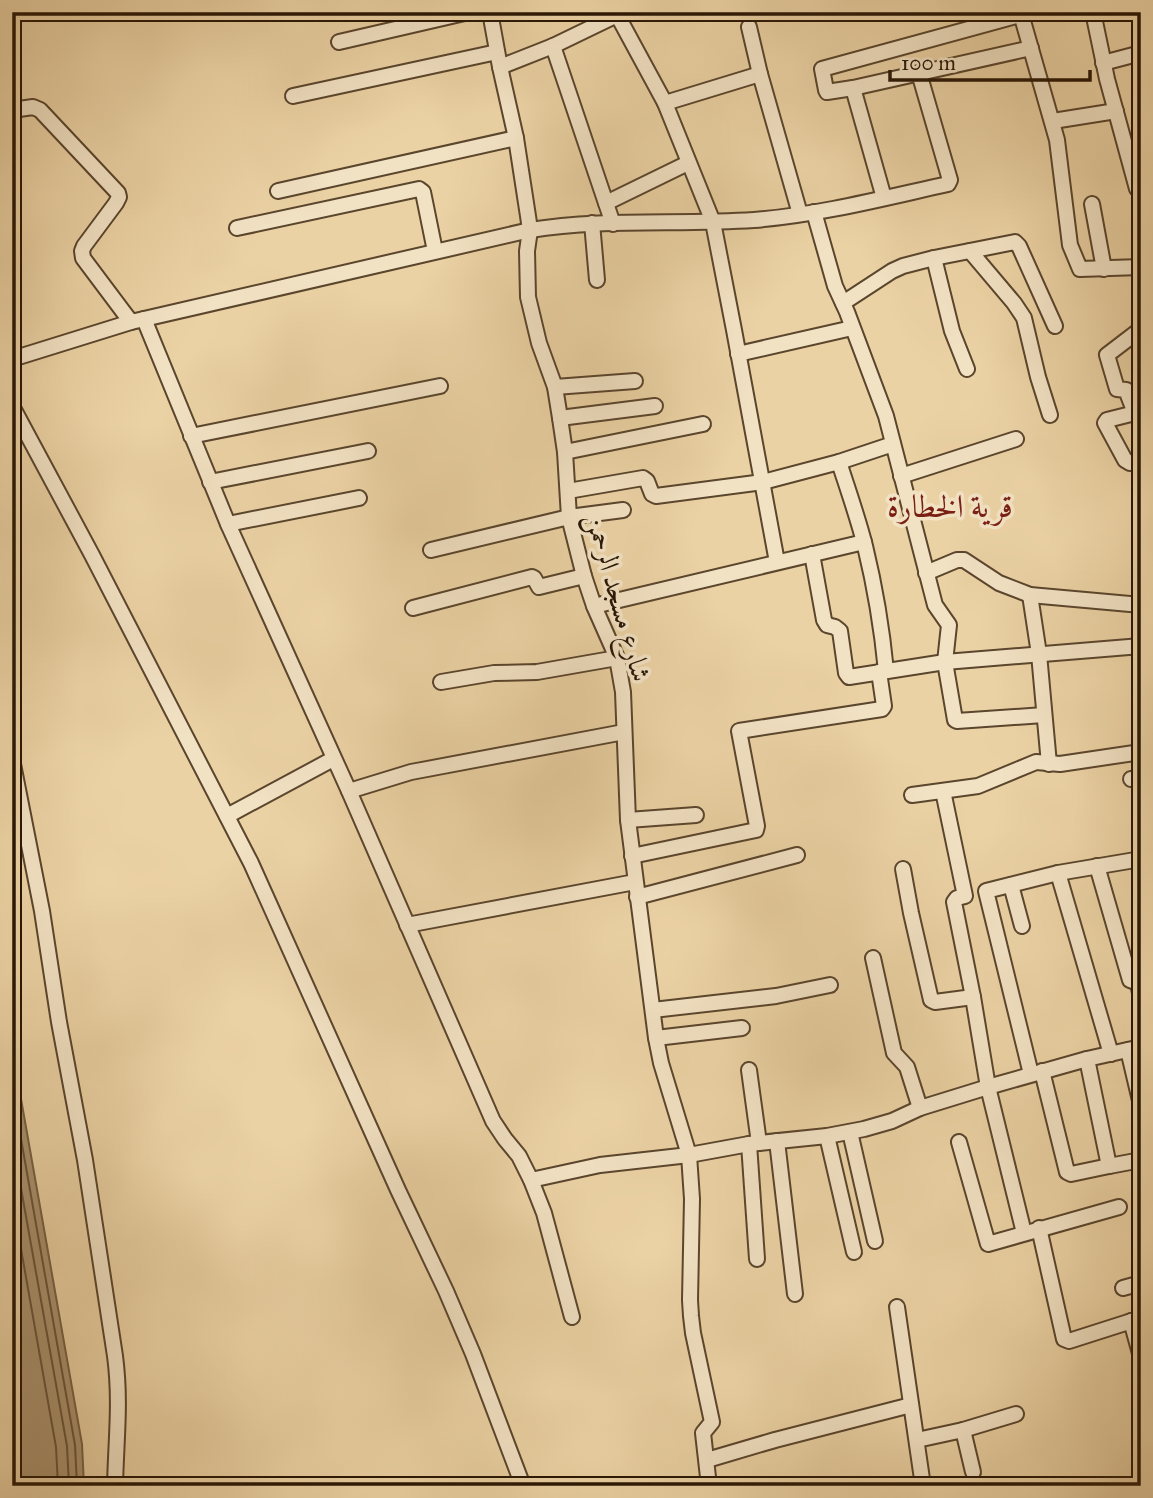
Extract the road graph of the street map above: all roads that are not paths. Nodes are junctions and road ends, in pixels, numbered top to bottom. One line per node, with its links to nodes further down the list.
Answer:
1 (469, 12): 6 (street)
2 (490, 12): 9 (street, شارع مسجد الرحمن)
3 (1093, 12): 11 (street)
4 (1025, 13): 8 (street); 15 (street)
5 (749, 27): 14 (street)
6 (339, 41)
7 (553, 46): 12 (street); 17 (street); 26 (street)
8 (1031, 48): 13 (street); 20 (street)
9 (497, 52): 12 (street, شارع مسجد الرحمن); 16 (street)
10 (1141, 53): 11 (street)
11 (1103, 63): 19 (street)
12 (499, 67): 21 (street, شارع مسجد الرحمن)
13 (919, 73): 15 (street); 25 (street)
14 (760, 74): 17 (street); 28 (street)
15 (853, 88): 25 (street)
16 (293, 96)
17 (665, 103): 22 (street)
18 (12, 110): 41 (street)
19 (1116, 111): 20 (street); 23 (street)
20 (1053, 121): 38 (street)
21 (516, 138): 24 (street); 33 (street, شارع مسجد الرحمن)
22 (688, 163): 26 (street); 29 (street)
23 (1136, 189)
24 (278, 191)
25 (884, 198): 28 (street)
26 (606, 203): 31 (street)
27 (1092, 204): 38 (street)
28 (807, 213): 29 (street); 40 (street)
29 (713, 222): 31 (street); 45 (street)
30 (592, 223): 31 (street); 33 (street); 39 (street)
31 (613, 224)
32 (237, 228): 34 (street)
33 (530, 230): 34 (street); 50 (street, شارع مسجد الرحمن)
34 (435, 251): 41 (street)
35 (970, 251): 36 (street); 42 (street); 53 (street)
36 (934, 258): 40 (street); 47 (street)
37 (1141, 267): 38 (street)
38 (1104, 269)
39 (597, 280)
40 (843, 303): 43 (street)
41 (138, 320): 46 (street); 56 (street)
42 (1055, 326)
43 (852, 328): 45 (street); 58 (street)
44 (1141, 329): 62 (street)
45 (738, 354): 65 (street)
46 (12, 359)
47 (967, 369)
48 (635, 381): 50 (street)
49 (440, 386): 56 (street)
50 (555, 387): 54 (street, شارع مسجد الرحمن)
51 (12, 406): 97 (street)
52 (655, 406): 54 (street)
53 (1050, 415)
54 (561, 418): 60 (street, شارع مسجد الرحمن)
55 (703, 424): 60 (street)
56 (191, 436): 64 (street)
57 (1016, 439): 63 (street)
58 (893, 444): 61 (street); 63 (street)
59 (368, 451): 64 (street)
60 (565, 452): 66 (street, شارع مسجد الرحمن)
61 (839, 462): 65 (street); 71 (street)
62 (1141, 462)
63 (901, 476): 75 (street)
64 (210, 482): 70 (street)
65 (763, 482): 66 (street); 74 (street)
66 (568, 491): 69 (street, شارع مسجد الرحمن)
67 (359, 498): 70 (street)
68 (623, 510): 69 (street)
69 (569, 517): 72 (street); 76 (street, شارع مسجد الرحمن)
70 (228, 524): 91 (street)
71 (864, 542): 73 (street); 85 (street)
72 (431, 550)
73 (812, 554): 74 (street); 85 (street)
74 (777, 562): 79 (street)
75 (926, 573): 77 (street); 84 (street)
76 (584, 576): 79 (street, شارع مسجد الرحمن); 80 (street)
77 (1030, 595): 78 (street); 82 (street)
78 (1141, 605)
79 (594, 606): 83 (street, شارع مسجد الرحمن)
80 (413, 608)
81 (1141, 646): 82 (street)
82 (1040, 654): 84 (street); 87 (street)
83 (617, 658): 86 (street); 88 (street, شارع مسجد الرحمن)
84 (945, 662): 85 (street); 87 (street)
85 (882, 671): 100 (street)
86 (441, 682)
87 (1044, 715): 92 (street)
88 (624, 732): 93 (street); 98 (street, شارع مسجد الرحمن)
89 (1141, 752): 92 (street)
90 (12, 759): 154 (street)
91 (333, 759): 93 (street); 97 (street)
92 (1049, 764): 94 (street)
93 (349, 791): 109 (street)
94 (943, 791): 95 (street); 108 (street)
95 (912, 795)
96 (696, 815): 98 (street)
97 (227, 816): 155 (street)
98 (628, 820): 100 (street, شارع مسجد الرحمن)
99 (797, 855): 106 (street)
100 (632, 856): 106 (street, شارع مسجد الرحمن)
101 (1141, 859): 102 (street)
102 (1097, 866): 104 (street); 114 (street)
103 (903, 869): 113 (street)
104 (1058, 873): 105 (street); 119 (street)
105 (1011, 885): 107 (street); 110 (street)
106 (636, 889): 109 (street); 115 (street, شارع مسجد الرحمن)
107 (986, 891): 108 (street); 122 (street)
108 (965, 895): 113 (street)
109 (407, 925): 134 (street)
110 (1022, 926)
111 (873, 958): 125 (street)
112 (830, 985): 115 (street)
113 (973, 997): 123 (street)
114 (1141, 998)
115 (653, 1010): 117 (street, شارع مسجد الرحمن)
116 (742, 1028): 117 (street)
117 (656, 1038): 131 (street, شارع مسجد الرحمن)
118 (1134, 1049): 119 (street); 124 (street)
119 (1111, 1054): 120 (street)
120 (1087, 1059): 122 (street); 133 (street)
121 (749, 1069): 130 (street)
122 (1037, 1073): 123 (street); 133 (street)
123 (988, 1087): 125 (street); 137 (street)
124 (1141, 1105)
125 (920, 1108): 126 (street)
126 (850, 1132): 127 (street); 138 (street)
127 (827, 1136): 128 (street); 139 (street)
128 (778, 1141): 130 (street); 143 (street)
129 (959, 1142): 137 (street)
130 (754, 1143): 131 (street); 140 (street)
131 (689, 1155): 134 (street); 152 (street, شارع مسجد الرحمن)
132 (1141, 1160): 133 (street)
133 (1109, 1166)
134 (531, 1180): 145 (street)
135 (1119, 1207): 136 (street)
136 (1039, 1228): 137 (street); 146 (street)
137 (1024, 1233)
138 (875, 1241)
139 (854, 1252)
140 (757, 1259)
141 (1141, 1283): 142 (street)
142 (1123, 1288)
143 (796, 1294)
144 (897, 1307): 148 (street)
145 (572, 1317)
146 (1136, 1319): 147 (street)
147 (1141, 1357)
148 (911, 1405): 151 (street); 152 (street)
149 (1016, 1414): 150 (street)
150 (963, 1430): 151 (street); 153 (street)
151 (917, 1440): 157 (street)
152 (706, 1460): 156 (street)
153 (973, 1472)
154 (115, 1486)
155 (523, 1486)
156 (709, 1486)
157 (923, 1486)

